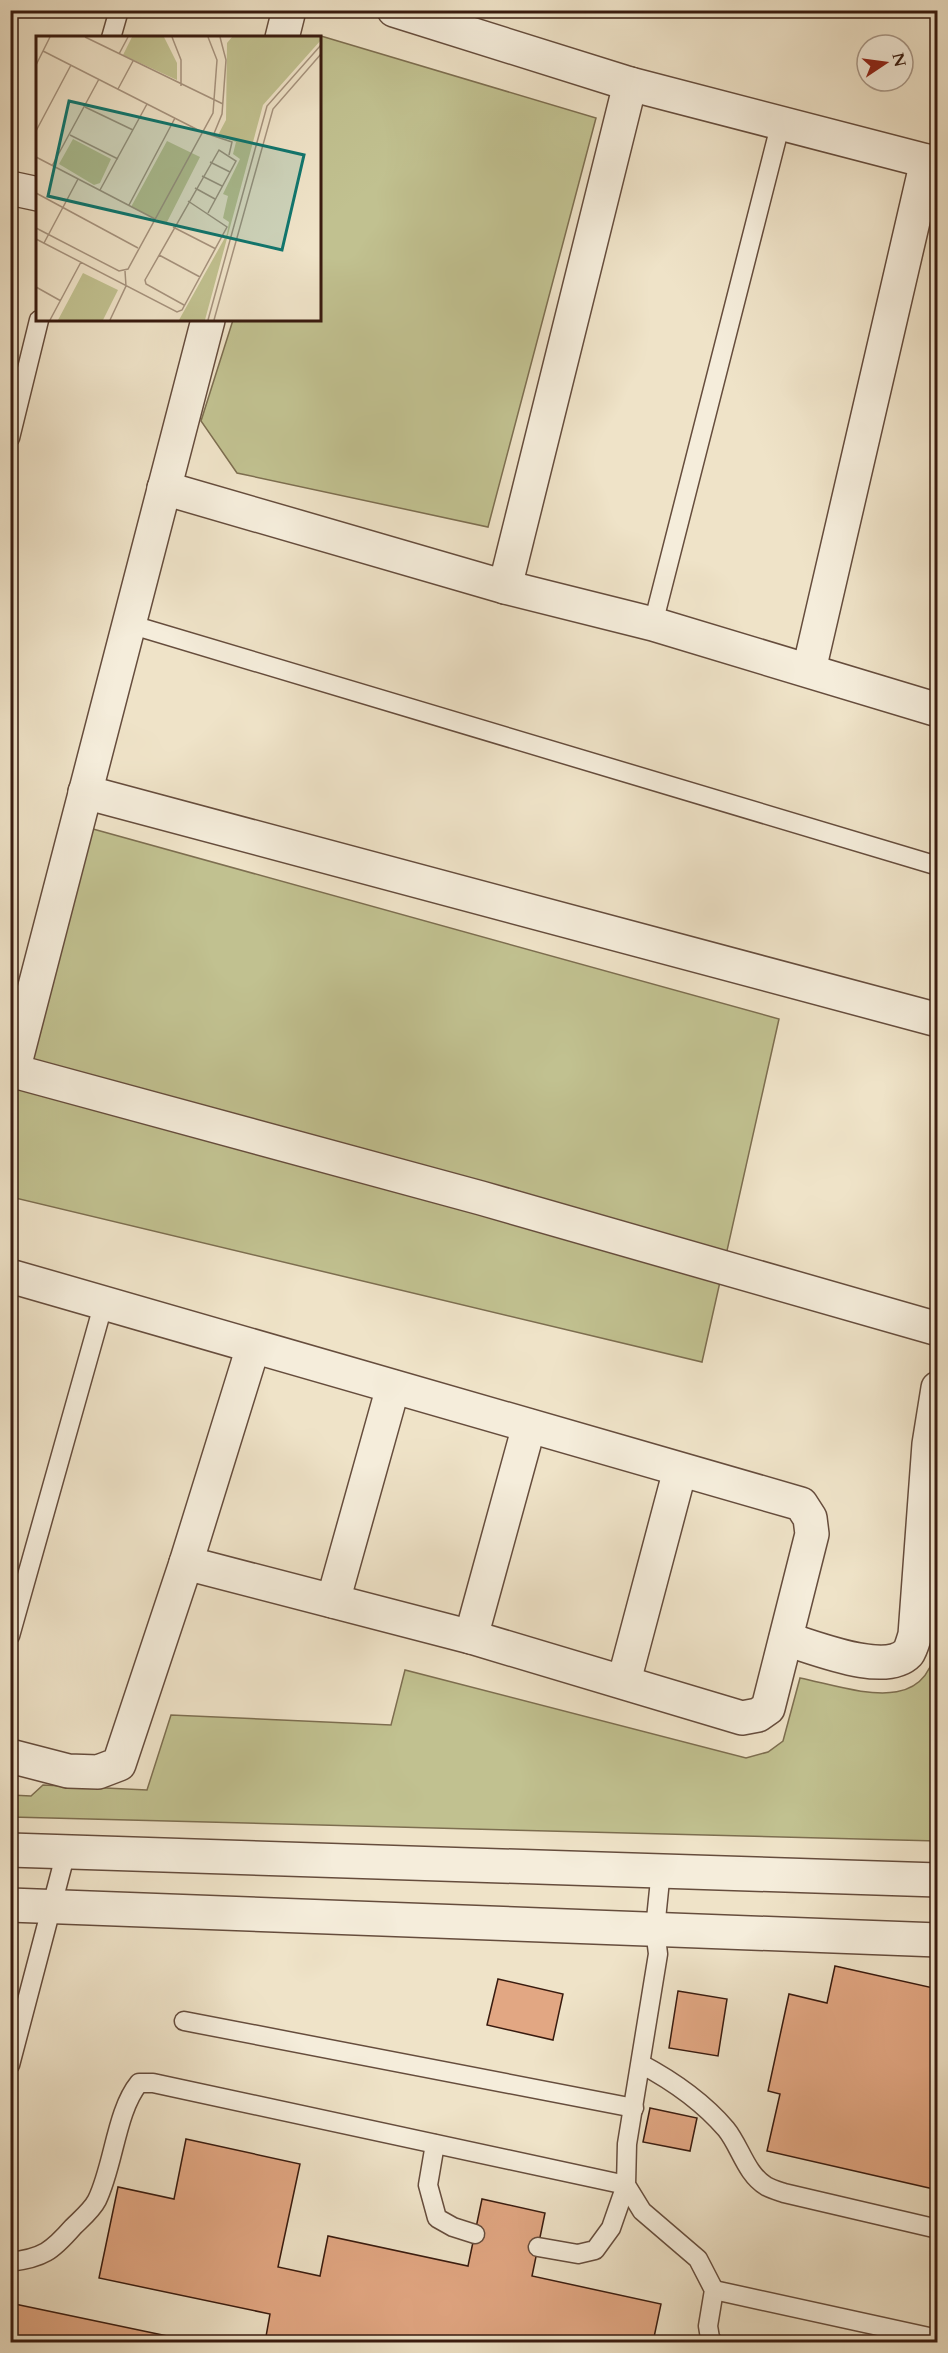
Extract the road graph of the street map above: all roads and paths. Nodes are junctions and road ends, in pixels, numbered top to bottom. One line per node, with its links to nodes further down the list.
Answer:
1 (119, 10): 4 (lane)
2 (289, 10): 5 (street)
3 (394, 10): 6 (street)
4 (112, 36)
5 (282, 36)
6 (630, 84): 7 (street); 15 (street)
7 (781, 122): 8 (street); 17 (lane)
8 (932, 162): 18 (street)
9 (10, 188): 10 (street)
10 (36, 194)
11 (39, 321): 13 (lane)
12 (208, 321): 14 (street)
13 (10, 438)
14 (164, 488): 15 (street); 16 (street)
15 (505, 587): 17 (street)
16 (129, 624): 20 (street); 21 (lane)
17 (653, 624): 18 (street)
18 (809, 670): 19 (street)
19 (938, 710)
20 (85, 792): 22 (street); 23 (street)
21 (938, 866)
22 (938, 1020)
23 (12, 1070): 26 (street)
24 (10, 1276): 25 (street)
25 (104, 1302): 27 (street); 35 (lane)
26 (938, 1329)
27 (253, 1347): 28 (street); 33 (street)
28 (393, 1388): 30 (street); 34 (street)
29 (938, 1388): 31 (street)
30 (529, 1426): 32 (street); 36 (street)
31 (933, 1445): 37 (street)
32 (680, 1470): 37 (street); 38 (street)
33 (186, 1563): 34 (street); 39 (street)
34 (333, 1600): 36 (street)
35 (10, 1636)
36 (471, 1637): 38 (street)
37 (786, 1639): 38 (street)
38 (624, 1682)
39 (10, 1756)
40 (10, 1850): 41 (street)
41 (66, 1852): 42 (street); 45 (lane)
42 (661, 1870): 43 (street); 46 (lane)
43 (938, 1880)
44 (10, 1905): 45 (street)
45 (52, 1907): 46 (street); 50 (lane)
46 (656, 1929): 47 (street); 49 (lane)
47 (938, 1940)
48 (184, 2021): 51 (lane)
49 (641, 2064): 51 (lane); 54 (lane)
50 (10, 2065)
51 (634, 2108): 53 (lane)
52 (435, 2144): 53 (lane); 55 (lane); 57 (lane)
53 (626, 2185): 56 (lane); 58 (lane)
54 (938, 2229)
55 (475, 2234)
56 (538, 2247)
57 (10, 2262)
58 (714, 2290): 59 (lane); 60 (lane)
59 (938, 2339)
60 (713, 2343)

